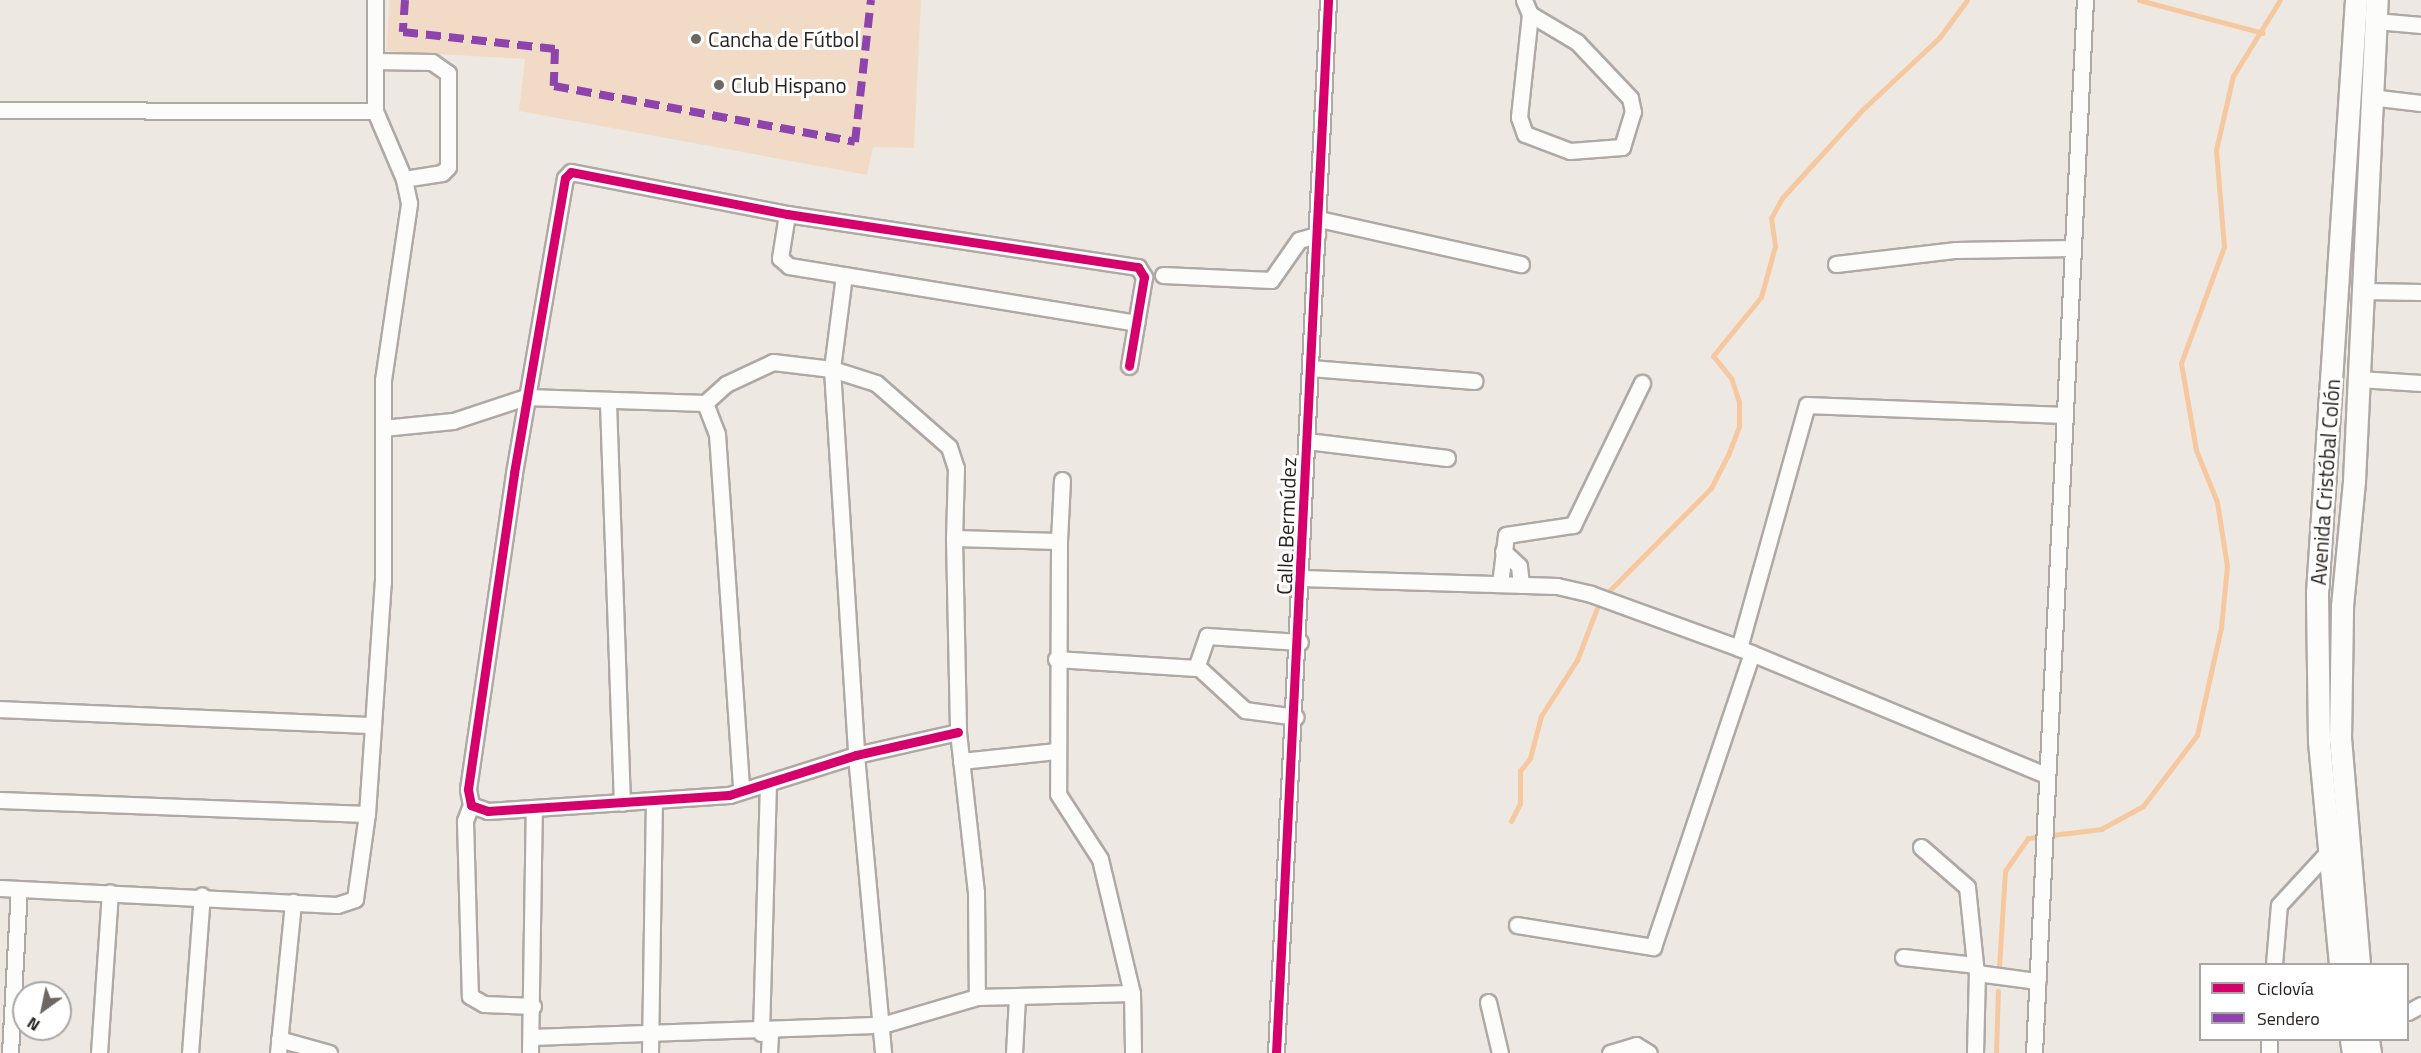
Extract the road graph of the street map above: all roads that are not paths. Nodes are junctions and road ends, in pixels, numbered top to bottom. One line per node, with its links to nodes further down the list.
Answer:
1 (375, 0): 9 (street)
2 (1328, 0): 16 (street, Calle Bermúdez)
3 (2085, 0): 18 (street)
4 (2356, 0): 68 (street, Avenida Cristóbal Colón)
5 (2377, 0): 7 (street, Avenida Cristóbal Colón)
6 (1527, 7): 6 (street)
7 (2376, 21): 8 (street); 10 (street, Avenida Cristóbal Colón)
8 (2421, 25)
9 (375, 62): 13 (street); 14 (street)
10 (2370, 97): 11 (street); 23 (street, Avenida Cristóbal Colón)
11 (2421, 103)
12 (0, 110): 13 (street)
13 (375, 111): 14 (street)
14 (404, 179): 37 (street)
15 (787, 214): 21 (street); 25 (street); 33 (street)
16 (1319, 219): 17 (street, Calle Bermúdez); 19 (street)
17 (1317, 235): 22 (street); 27 (street, Calle Bermúdez)
18 (2073, 248): 20 (street); 36 (street)
19 (1521, 264)
20 (1836, 264)
21 (844, 275): 25 (street); 28 (street)
22 (1163, 275)
23 (2363, 291): 24 (street); 29 (street, Avenida Cristóbal Colón)
24 (2421, 292)
25 (1136, 323): 26 (street)
26 (1129, 366)
27 (1310, 368): 30 (street); 38 (street, Calle Bermúdez)
28 (832, 369): 35 (street); 41 (street); 56 (street)
29 (2359, 379): 32 (street); 78 (street, Avenida Cristóbal Colón)
30 (1474, 381)
31 (1642, 383): 43 (street)
32 (2421, 383)
33 (526, 397): 34 (street); 37 (street); 64 (street)
34 (608, 403): 35 (street); 63 (street)
35 (705, 404): 60 (street)
36 (2064, 415): 48 (street); 58 (street)
37 (383, 428): 53 (street)
38 (1306, 441): 39 (street); 44 (street, Calle Bermúdez)
39 (1447, 458)
40 (1062, 480): 42 (street)
41 (954, 538): 42 (street); 54 (street)
42 (1059, 541): 49 (street)
43 (1503, 551): 45 (street); 46 (street)
44 (1301, 578): 45 (street); 47 (street, Calle Bermúdez)
45 (1500, 584): 46 (street)
46 (1521, 585): 48 (street)
47 (1300, 642): 50 (street); 52 (street, Calle Bermúdez)
48 (1745, 650): 58 (street); 74 (street)
49 (1056, 659): 50 (street); 55 (street)
50 (1198, 667): 52 (street)
51 (0, 709): 53 (street)
52 (1296, 717): 101 (street, Calle Bermúdez)
53 (373, 725): 66 (street)
54 (958, 732): 56 (street); 57 (street)
55 (1056, 751): 57 (street); 81 (street)
56 (856, 755): 59 (street); 86 (street)
57 (962, 761): 82 (street)
58 (2046, 775): 80 (street)
59 (768, 784): 60 (street); 87 (street)
60 (741, 788): 62 (street)
61 (0, 800): 66 (street)
62 (654, 800): 63 (street); 88 (street)
63 (622, 803): 65 (street)
64 (471, 805): 65 (street); 85 (street)
65 (534, 808): 85 (street)
66 (367, 814): 73 (street)
67 (1921, 848): 79 (street)
68 (2326, 854): 76 (street); 77 (street, Avenida Cristóbal Colón)
69 (0, 888): 70 (street)
70 (19, 889): 71 (street); 91 (street)
71 (110, 892): 72 (street); 92 (street)
72 (202, 896): 73 (street); 93 (street)
73 (293, 902): 90 (street)
74 (1516, 925)
75 (1903, 957): 79 (street)
76 (2274, 963)
77 (2340, 963)
78 (2359, 963)
79 (1976, 969): 80 (street); 105 (street)
80 (2037, 981): 106 (street)
81 (1132, 993): 83 (street); 100 (street)
82 (977, 997): 83 (street); 86 (street)
83 (1017, 997): 99 (street)
84 (1488, 1002): 102 (street)
85 (533, 1006): 89 (street)
86 (882, 1025): 87 (street); 98 (street)
87 (765, 1032): 88 (street); 97 (street)
88 (650, 1035): 89 (street); 96 (street)
89 (531, 1037): 95 (street)
90 (278, 1046): 94 (street)
91 (10, 1053)
92 (99, 1053)
93 (190, 1053)
94 (329, 1053)
95 (530, 1053)
96 (650, 1053)
97 (770, 1053)
98 (883, 1053)
99 (1014, 1053)
100 (1133, 1053)
101 (1276, 1053)
102 (1500, 1053)
103 (1610, 1053): 104 (street)
104 (1648, 1053)
105 (1975, 1053)
106 (2034, 1053)

